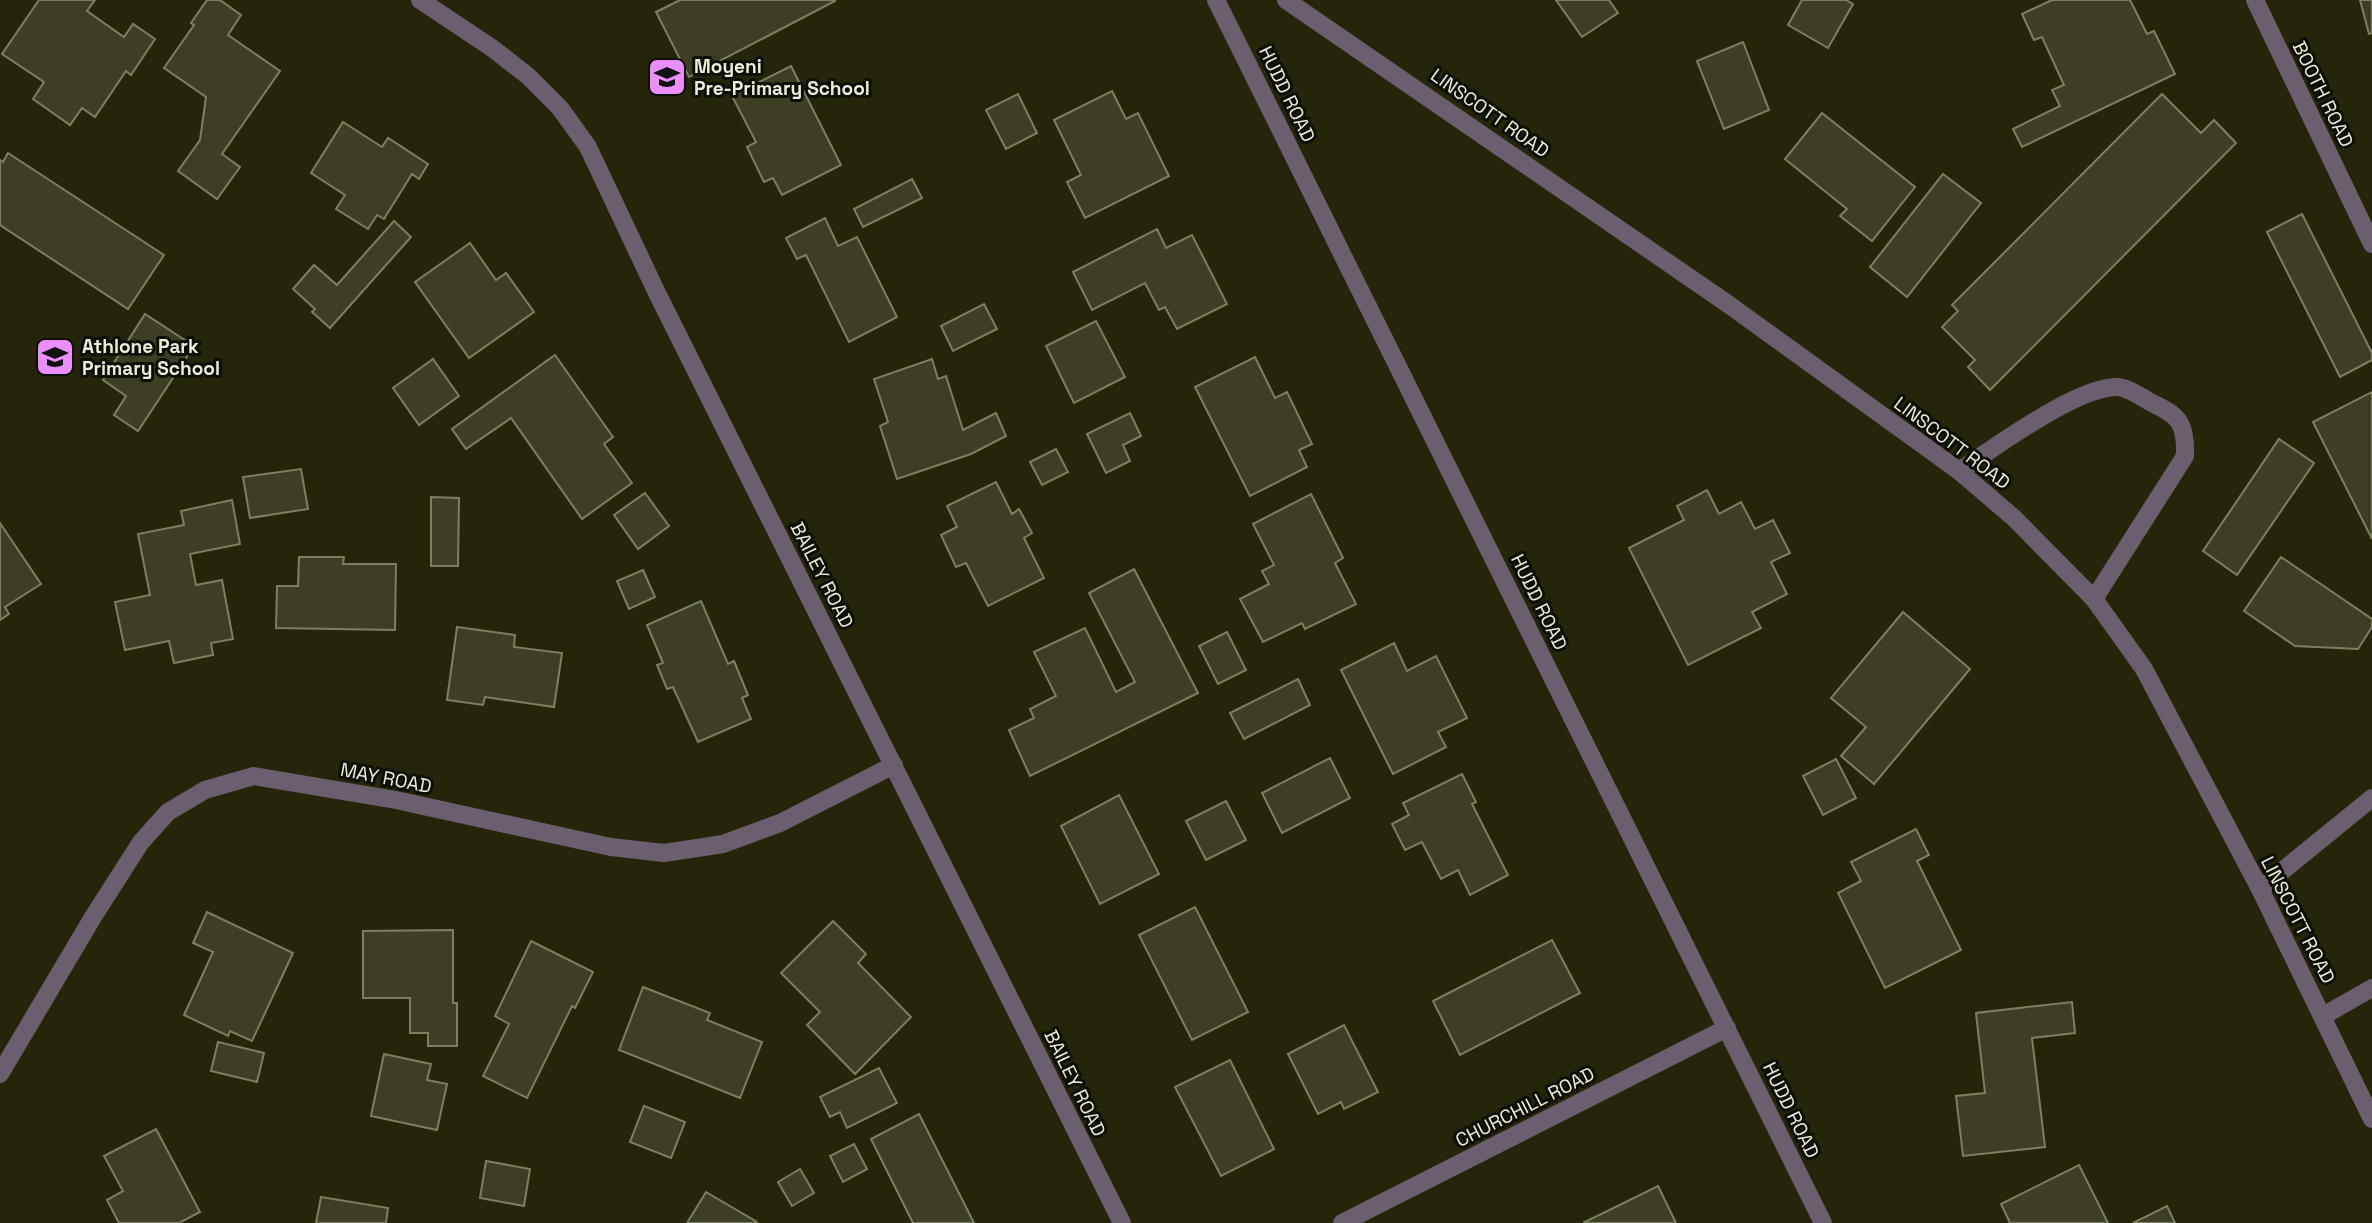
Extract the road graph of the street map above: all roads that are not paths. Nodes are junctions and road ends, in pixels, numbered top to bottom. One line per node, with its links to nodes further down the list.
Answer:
1 (420, 0): 8 (street, BAILEY ROAD)
2 (1216, 0): 13 (street, HUDD ROAD)
3 (1286, 0): 6 (street, LINSCOTT ROAD)
4 (2255, 0): 5 (street, BOOTH ROAD)
5 (2372, 244)
6 (1959, 471): 7 (street, LINSCOTT ROAD); 7 (street)
7 (2094, 599): 10 (street, LINSCOTT ROAD)
8 (894, 765): 14 (street, MAY ROAD); 16 (street, BAILEY ROAD)
9 (2372, 798): 10 (street)
10 (2260, 890): 12 (street, LINSCOTT ROAD)
11 (2372, 988): 12 (street)
12 (2322, 1016): 15 (street, LINSCOTT ROAD)
13 (1727, 1028): 17 (street, CHURCHILL ROAD); 18 (street, HUDD ROAD)
14 (0, 1074)
15 (2372, 1119)
16 (1122, 1223)
17 (1342, 1223)
18 (1824, 1223)

